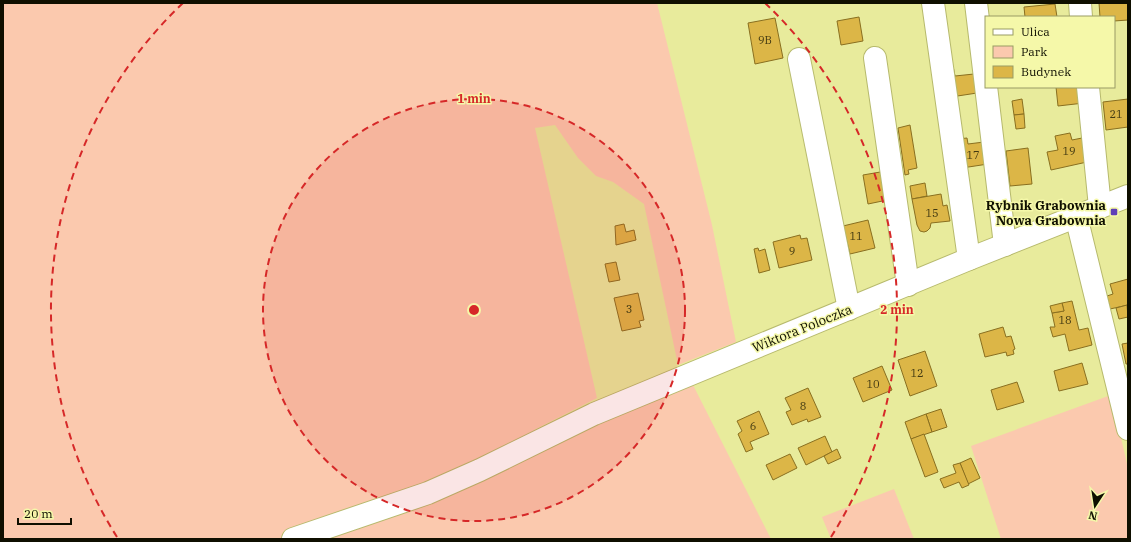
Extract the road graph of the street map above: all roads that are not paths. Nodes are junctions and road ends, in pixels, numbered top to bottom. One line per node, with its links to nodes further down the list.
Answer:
1 (934, 3): 14 (street)
2 (976, 3): 7 (street)
3 (1080, 3): 4 (street)
4 (1081, 16)
5 (875, 58): 15 (street)
6 (799, 59): 16 (street)
7 (985, 78)
8 (986, 88): 13 (street)
9 (1088, 88): 11 (street)
10 (1128, 196): 11 (street, Wiktora Poloczka)
11 (1100, 207): 12 (street, Wiktora Poloczka)
12 (1076, 216): 13 (street, Wiktora Poloczka); 17 (street)
13 (1005, 245): 14 (street, Wiktora Poloczka)
14 (969, 259): 15 (street, Wiktora Poloczka)
15 (908, 285): 16 (street, Wiktora Poloczka)
16 (849, 309): 18 (street, Wiktora Poloczka)
17 (1128, 429)
18 (292, 539)

